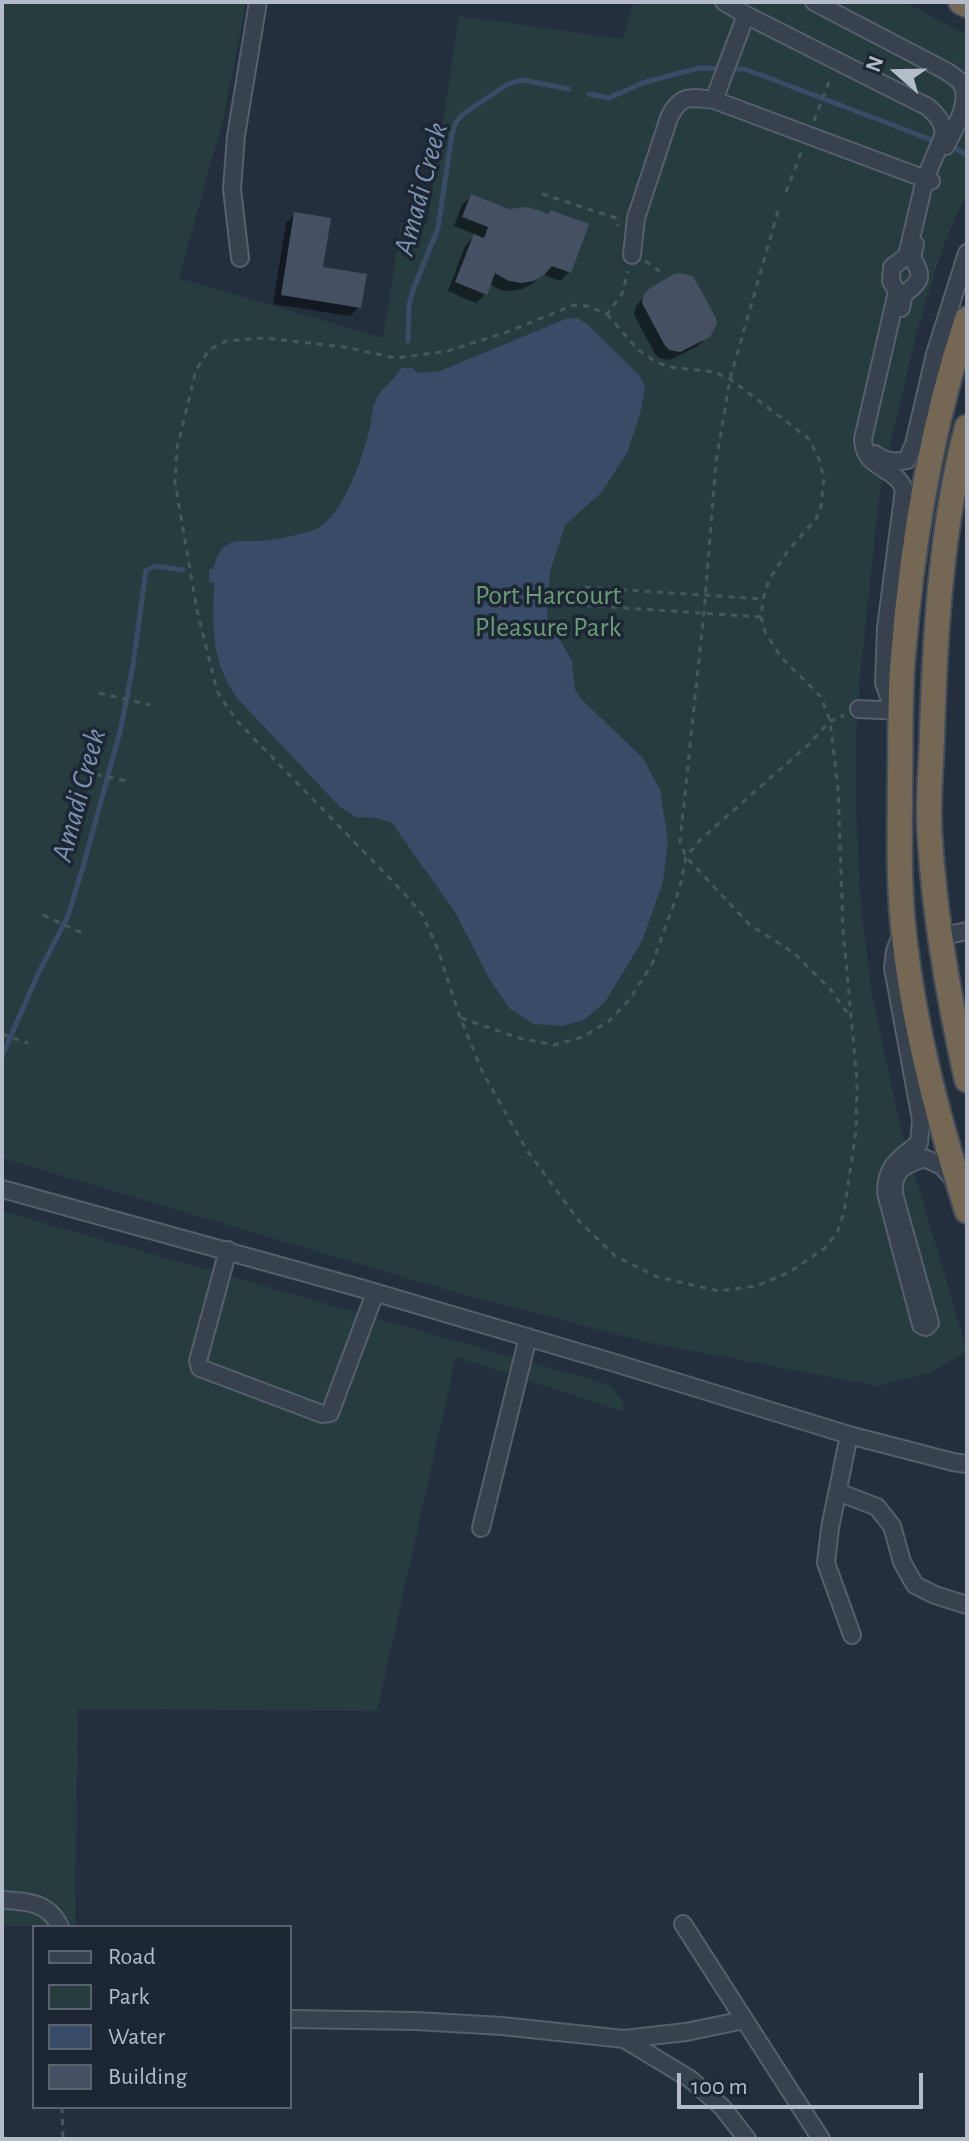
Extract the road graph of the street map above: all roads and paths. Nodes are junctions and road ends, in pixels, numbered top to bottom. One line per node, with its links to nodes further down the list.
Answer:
1 (258, 2): 17 (street)
2 (724, 2): 6 (street)
3 (814, 2): 10 (street)
4 (961, 2): 5 (highway)
5 (967, 5)
6 (746, 15): 8 (street); 10 (street)
7 (830, 79): 9 (path)
8 (714, 100): 10 (street); 15 (street)
9 (819, 109)
10 (928, 180): 16 (street)
11 (542, 194): 13 (path)
12 (778, 211): 22 (path)
13 (619, 230)
14 (967, 253): 19 (street)
15 (632, 255): 18 (path); 20 (path)
16 (910, 257): 19 (street); 19 (street)
17 (240, 258)
18 (665, 275)
19 (901, 293): 32 (street)
20 (607, 314): 22 (path); 42 (path)
21 (967, 319): 32 (highway)
22 (730, 379): 25 (path); 26 (path)
23 (967, 427): 24 (highway)
24 (963, 462): 41 (highway)
25 (705, 596): 26 (path); 27 (path); 27 (path)
26 (763, 599): 28 (path)
27 (704, 612): 28 (path); 36 (path)
28 (761, 617): 33 (path)
29 (99, 693): 30 (path)
30 (150, 705)
31 (859, 709): 32 (street); 33 (path)
32 (901, 711): 38 (highway)
33 (830, 721): 36 (path); 43 (path)
34 (84, 772): 35 (path)
35 (126, 781)
36 (686, 857): 42 (path); 43 (path)
37 (43, 915): 40 (path)
38 (904, 929): 47 (highway); 47 (street)
39 (967, 931): 41 (street)
40 (82, 933)
41 (939, 937): 46 (highway)
42 (460, 1017): 43 (path)
43 (852, 1018)
44 (2, 1034): 45 (path)
45 (28, 1043)
46 (967, 1080)
47 (959, 1186): 49 (highway)
48 (2, 1189): 50 (street)
49 (967, 1211)
50 (228, 1250): 51 (street); 51 (street)
51 (375, 1293): 52 (street)
52 (528, 1337): 53 (street); 56 (street)
53 (849, 1435): 54 (street); 55 (street)
54 (967, 1464)
55 (838, 1492): 57 (street); 58 (street)
56 (481, 1528)
57 (967, 1605)
58 (852, 1635)
59 (2, 1900): 61 (street)
60 (683, 1924): 63 (street)
61 (59, 1925)
62 (292, 2019): 64 (street)
63 (744, 2020): 64 (street); 68 (street)
64 (624, 2039): 67 (street)
65 (62, 2109): 66 (path)
66 (63, 2139)
67 (747, 2139)
68 (821, 2139)

